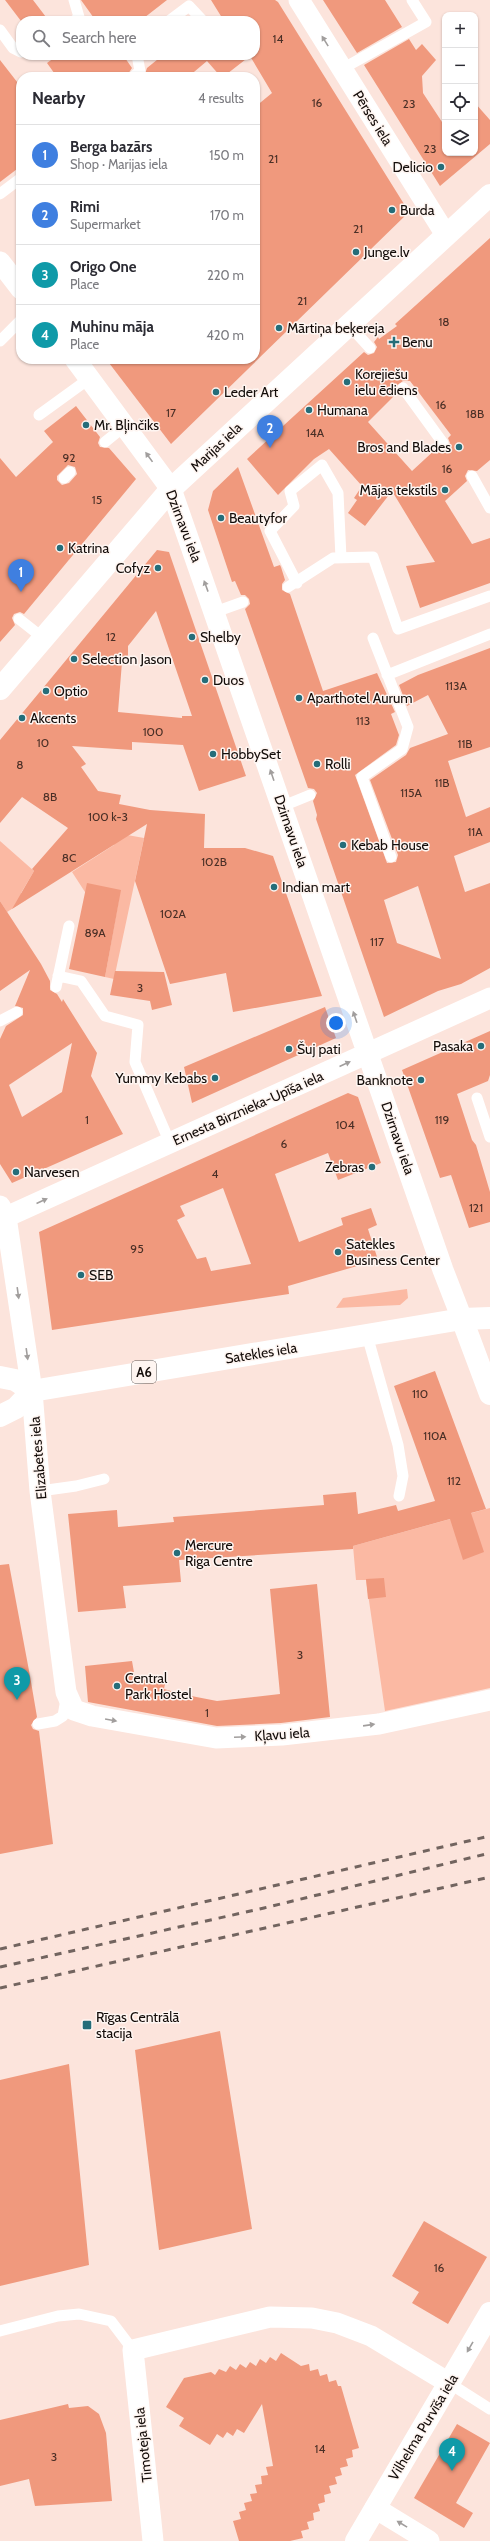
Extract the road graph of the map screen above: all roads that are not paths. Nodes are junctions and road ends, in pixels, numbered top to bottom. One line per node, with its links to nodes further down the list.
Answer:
1 (74, 0): 4 (lane)
2 (299, 0): 10 (street, Pērses iela, one-way to 2)
3 (412, 0): 10 (lane)
4 (79, 16)
5 (176, 16): 6 (lane)
6 (199, 16)
7 (0, 30): 8 (lane)
8 (16, 50)
9 (138, 60): 11 (lane)
10 (342, 69): 15 (street, Pērses iela)
11 (139, 72)
12 (16, 182): 13 (lane)
13 (0, 194)
14 (490, 195): 15 (main road, Marijas iela)
15 (446, 235): 18 (main road, Marijas iela)
16 (3, 271): 17 (street)
17 (16, 284)
18 (348, 324): 21 (lane); 30 (main road, Marijas iela)
19 (16, 325): 20 (lane)
20 (0, 341)
21 (370, 348)
22 (79, 364): 23 (street, Dzirnavu iela)
23 (90, 378): 25 (lane); 26 (street, Dzirnavu iela)
24 (403, 388): 28 (lane)
25 (39, 415)
26 (126, 425): 27 (lane); 30 (street, Dzirnavu iela, one-way to 26)
27 (105, 442)
28 (443, 443)
29 (472, 476): 31 (lane)
30 (171, 489): 35 (street, Dzirnavu iela, one-way to 30); 38 (main road, Marijas iela)
31 (490, 508)
32 (341, 558): 32 (lane); 33 (lane)
33 (490, 596)
34 (243, 602): 35 (lane)
35 (215, 612): 43 (street, Dzirnavu iela, one-way to 35)
36 (19, 619): 38 (lane)
37 (490, 634): 40 (lane)
38 (43, 638): 41 (main road, Marijas iela)
39 (373, 638): 40 (lane)
40 (387, 675): 44 (lane)
41 (0, 689)
42 (310, 795): 43 (lane)
43 (283, 806): 51 (street, Dzirnavu iela, one-way to 43)
44 (390, 857)
45 (69, 926): 46 (lane)
46 (58, 976): 47 (lane); 54 (lane)
47 (56, 987)
48 (490, 998): 51 (street, Ernesta Birznieka-Upīša iela)
49 (17, 1012): 50 (lane)
50 (0, 1021)
51 (369, 1053): 54 (street, Ernesta Birznieka-Upīša iela, one-way to 51); 58 (street, Dzirnavu iela)
52 (477, 1098): 53 (lane)
53 (490, 1137)
54 (170, 1143): 55 (street, Ernesta Birznieka-Upīša iela, one-way to 54)
55 (3, 1212): 56 (street, Elizabetes iela)
56 (6, 1256): 61 (street, Elizabetes iela, one-way to 61)
57 (490, 1318): 58 (main road, Satekles iela / A6)
58 (462, 1319): 59 (main road, Satekles iela / A6); 62 (main road, Dzirnavu iela)
59 (367, 1335): 61 (main road, Satekles iela / A6); 66 (lane)
60 (0, 1377): 61 (main road)
61 (32, 1391): 63 (main road); 65 (street, Elizabetes iela)
62 (490, 1394)
63 (0, 1416)
64 (104, 1479): 65 (lane)
65 (40, 1491): 68 (street, Elizabetes iela)
66 (399, 1496)
67 (490, 1700): 68 (street, Kļavu iela, one-way to 67)
68 (70, 1701): 69 (lane)
69 (38, 1724)
70 (490, 2313): 73 (main road, Vilhelma Purvīša iela, one-way to 73)
71 (0, 2331): 72 (lane)
72 (133, 2350): 73 (street); 76 (street, Timoteja iela)
73 (449, 2383): 74 (lane); 75 (main road, Vilhelma Purvīša iela)
74 (490, 2409)
75 (375, 2508): 77 (main road, Vilhelma Purvīša iela); 78 (street, one-way to 75)
76 (152, 2541)
77 (356, 2541)
78 (429, 2541)

